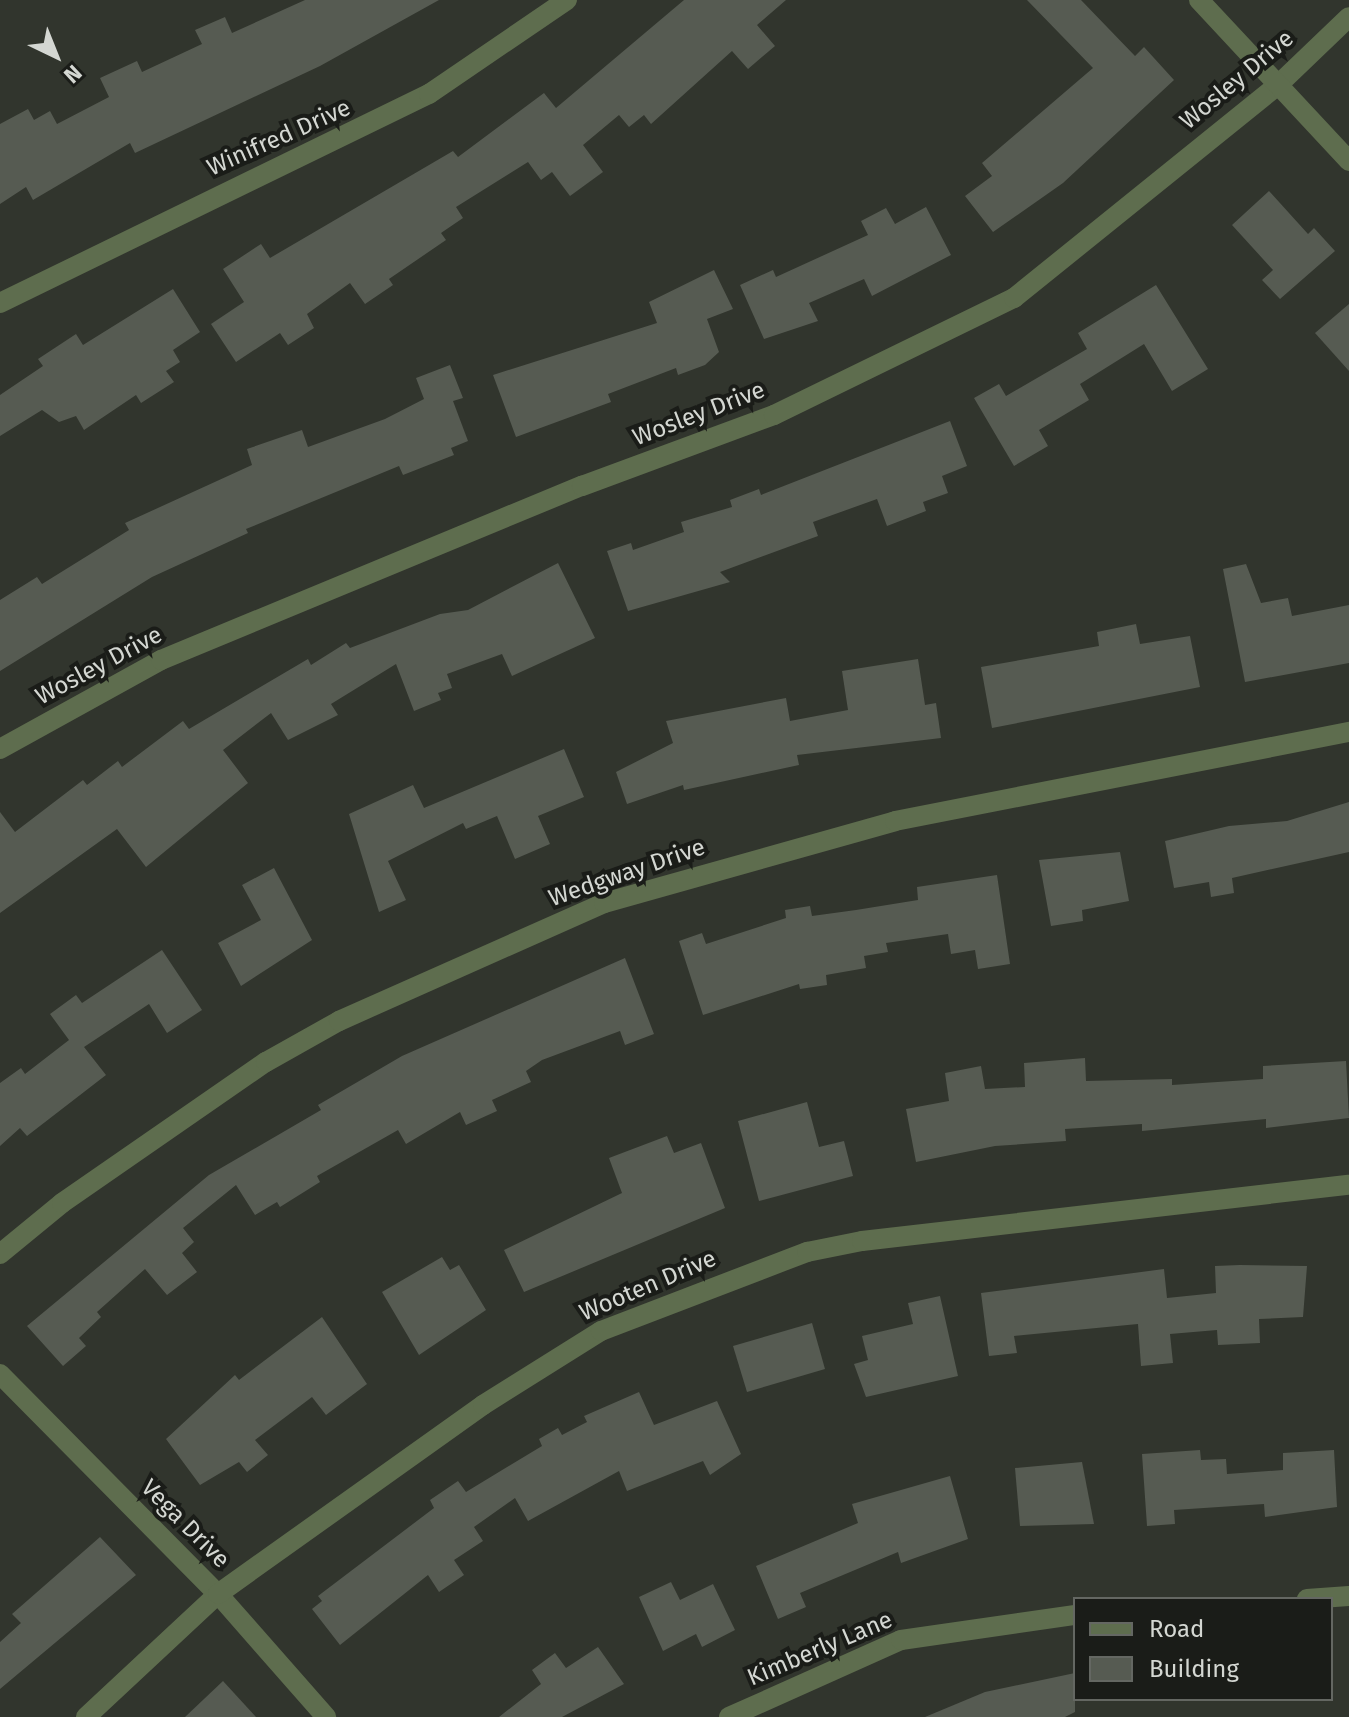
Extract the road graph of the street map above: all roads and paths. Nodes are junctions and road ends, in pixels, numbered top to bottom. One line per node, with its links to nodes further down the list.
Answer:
1 (567, 0): 6 (street, Winifred Drive)
2 (1199, 0): 4 (street)
3 (1349, 17): 4 (street, Wosley Drive)
4 (1278, 85): 5 (street); 8 (street, Wosley Drive)
5 (1349, 161)
6 (0, 303)
7 (1349, 732): 10 (street, Wedgway Drive)
8 (0, 749)
9 (1349, 1185): 12 (street, Wooten Drive)
10 (0, 1254)
11 (0, 1374): 12 (street, Vega Drive)
12 (218, 1594): 14 (street, Wooten Drive); 15 (street, Vega Drive)
13 (1073, 1615): 16 (street, Kimberly Lane)
14 (86, 1717)
15 (326, 1717)
16 (729, 1717)

